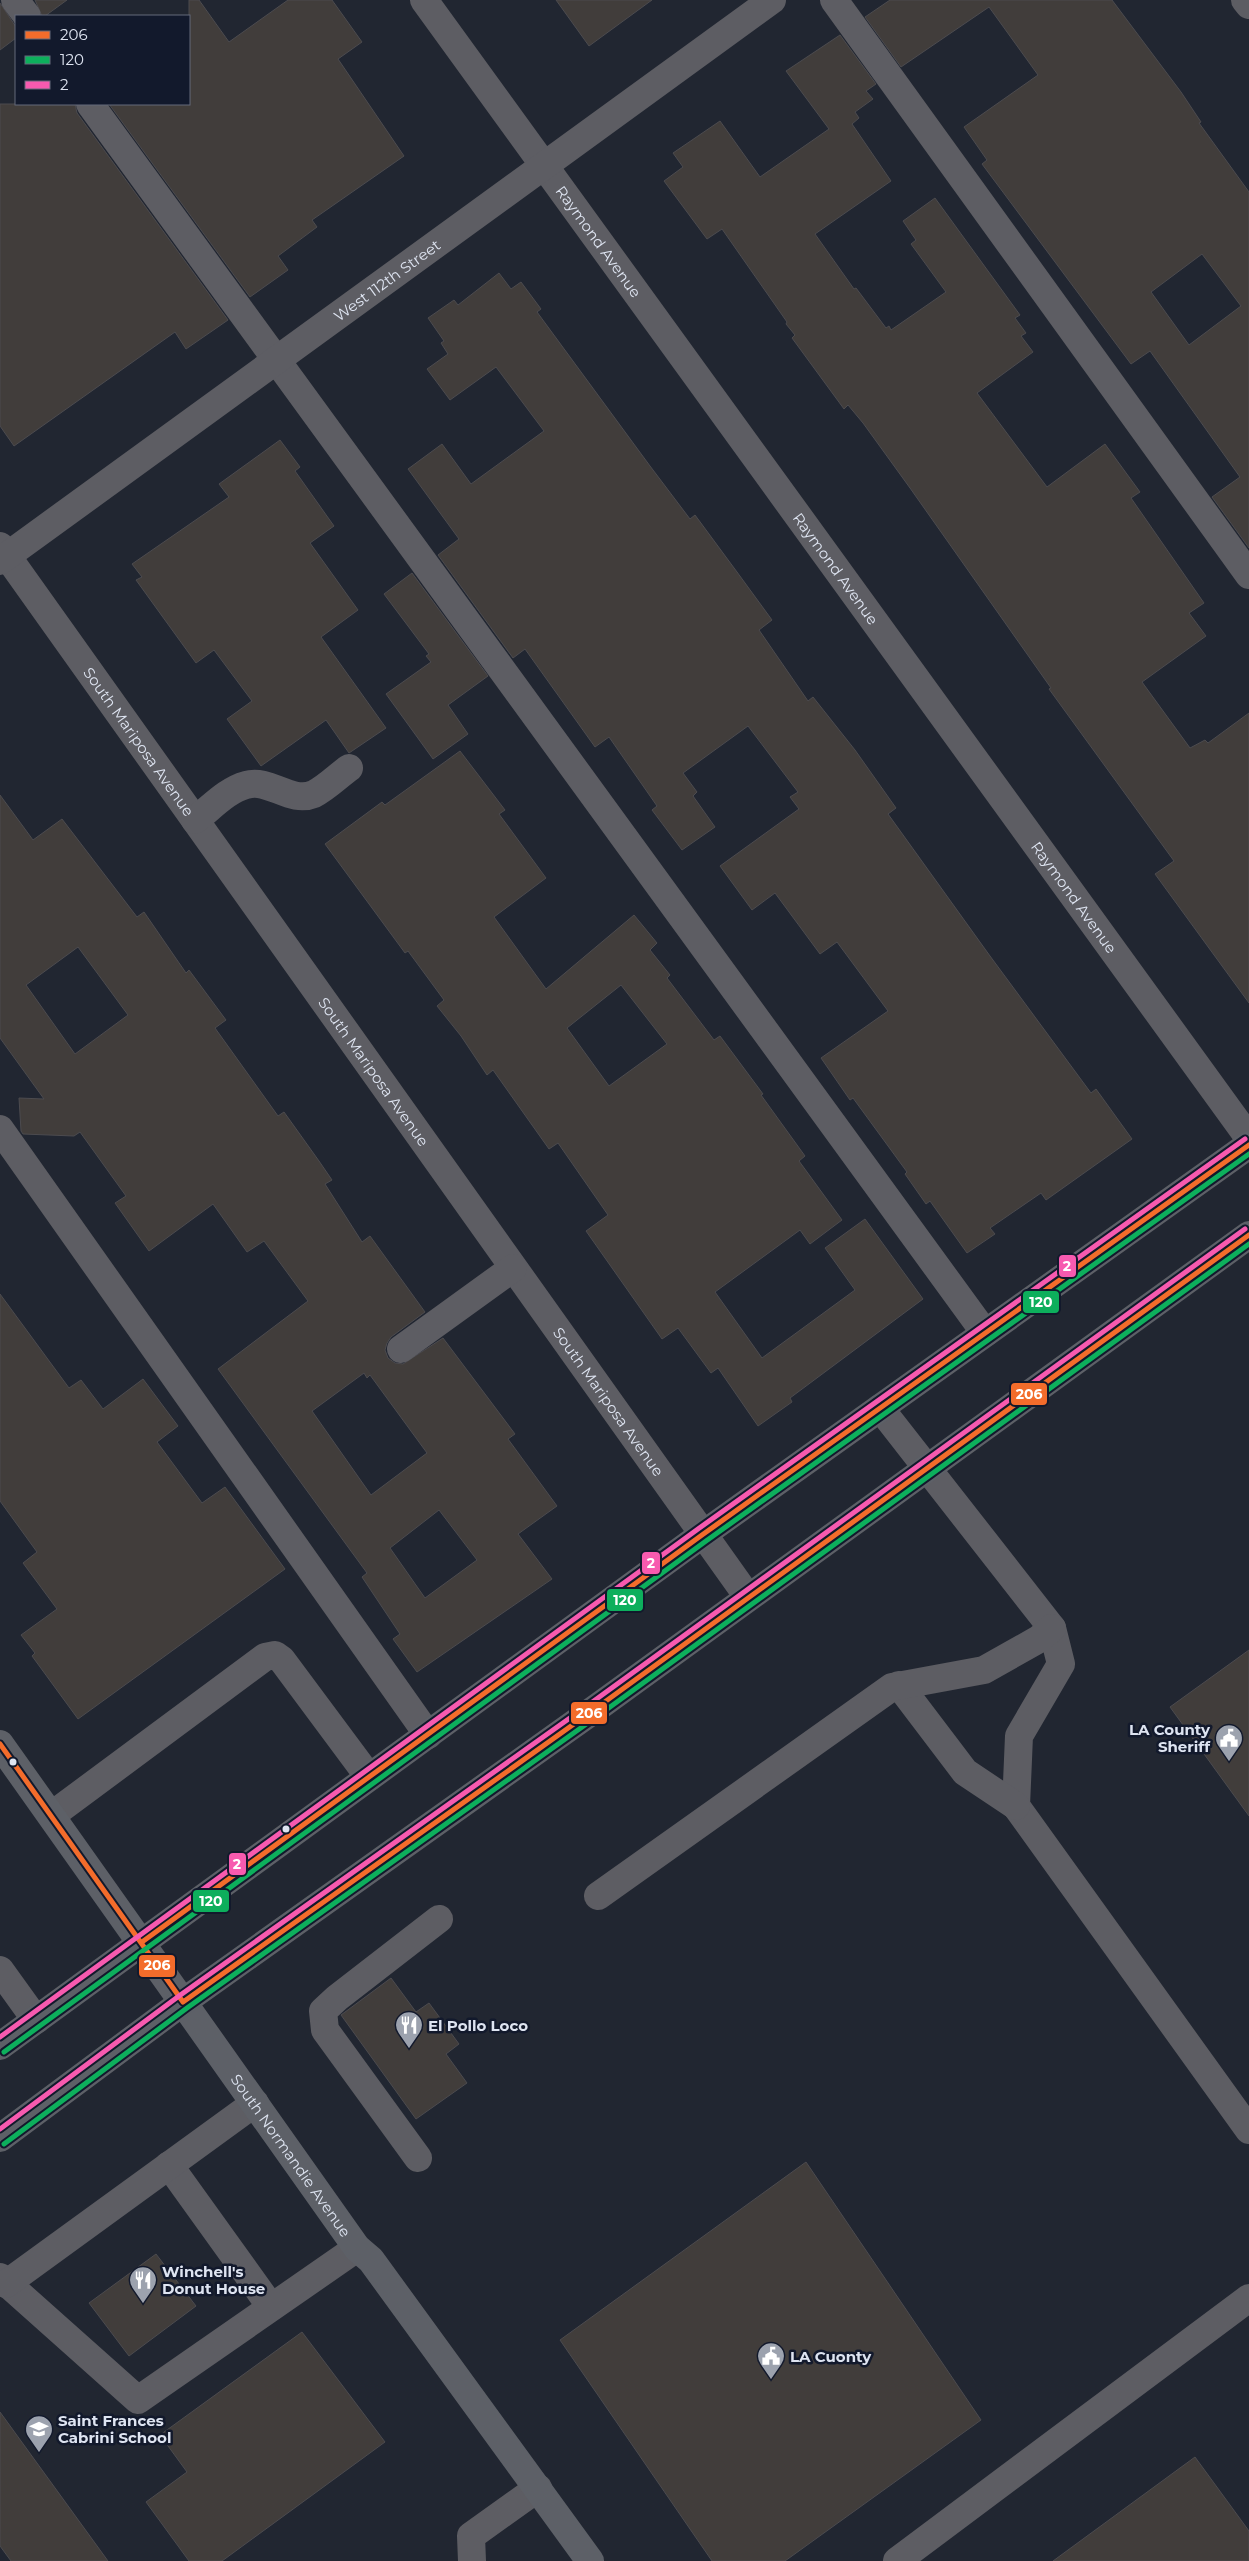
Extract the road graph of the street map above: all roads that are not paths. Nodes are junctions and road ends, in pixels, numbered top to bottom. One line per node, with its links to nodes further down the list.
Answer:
1 (15, 0): 7 (street)
2 (424, 0): 9 (street, Raymond Avenue)
3 (772, 0): 9 (street, West 112th Street)
4 (834, 0): 12 (street)
5 (1245, 0): 6 (street)
6 (1249, 5)
7 (25, 15)
8 (91, 105): 10 (street)
9 (544, 166): 10 (street, West 112th Street); 16 (street, Raymond Avenue)
10 (278, 360): 11 (street, West 112th Street); 20 (street)
11 (2, 554): 14 (street, South Mariposa Avenue)
12 (1249, 575)
13 (349, 768): 14 (street)
14 (195, 820): 19 (street, South Mariposa Avenue)
15 (0, 1129): 28 (street)
16 (1249, 1138)
17 (1249, 1145): 20 (main road)
18 (1249, 1235): 23 (main road)
19 (513, 1268): 21 (street); 24 (street, South Mariposa Avenue)
20 (985, 1333): 22 (main road)
21 (401, 1349)
22 (880, 1408): 23 (street); 24 (main road)
23 (926, 1468): 25 (main road); 26 (street)
24 (702, 1535): 25 (street, South Mariposa Avenue); 28 (main road)
25 (748, 1598): 37 (main road)
26 (1052, 1628): 27 (street); 31 (street)
27 (899, 1685): 31 (street); 33 (street)
28 (428, 1735): 30 (main road)
29 (4, 1758): 32 (main road, South Normandie Avenue)
30 (368, 1777): 32 (street); 35 (main road)
31 (1016, 1806): 41 (street)
32 (52, 1815): 35 (main road, South Normandie Avenue)
33 (598, 1896)
34 (439, 1919): 43 (street)
35 (142, 1942): 37 (main road, South Normandie Avenue); 38 (main road)
36 (0, 1970): 38 (street)
37 (183, 2002): 40 (main road, South Normandie Avenue); 42 (main road)
38 (36, 2020): 39 (main road)
39 (0, 2046)
40 (255, 2104): 44 (street); 45 (main road, South Normandie Avenue)
41 (1249, 2130)
42 (0, 2138)
43 (418, 2158)
44 (169, 2166): 46 (street); 48 (street)
45 (358, 2248): 48 (street); 49 (main road, South Normandie Avenue)
46 (3, 2281): 48 (street)
47 (1249, 2298): 52 (street)
48 (271, 2307)
49 (538, 2488): 50 (street); 51 (main road, South Normandie Avenue)
50 (472, 2561)
51 (590, 2561)
52 (897, 2561)

